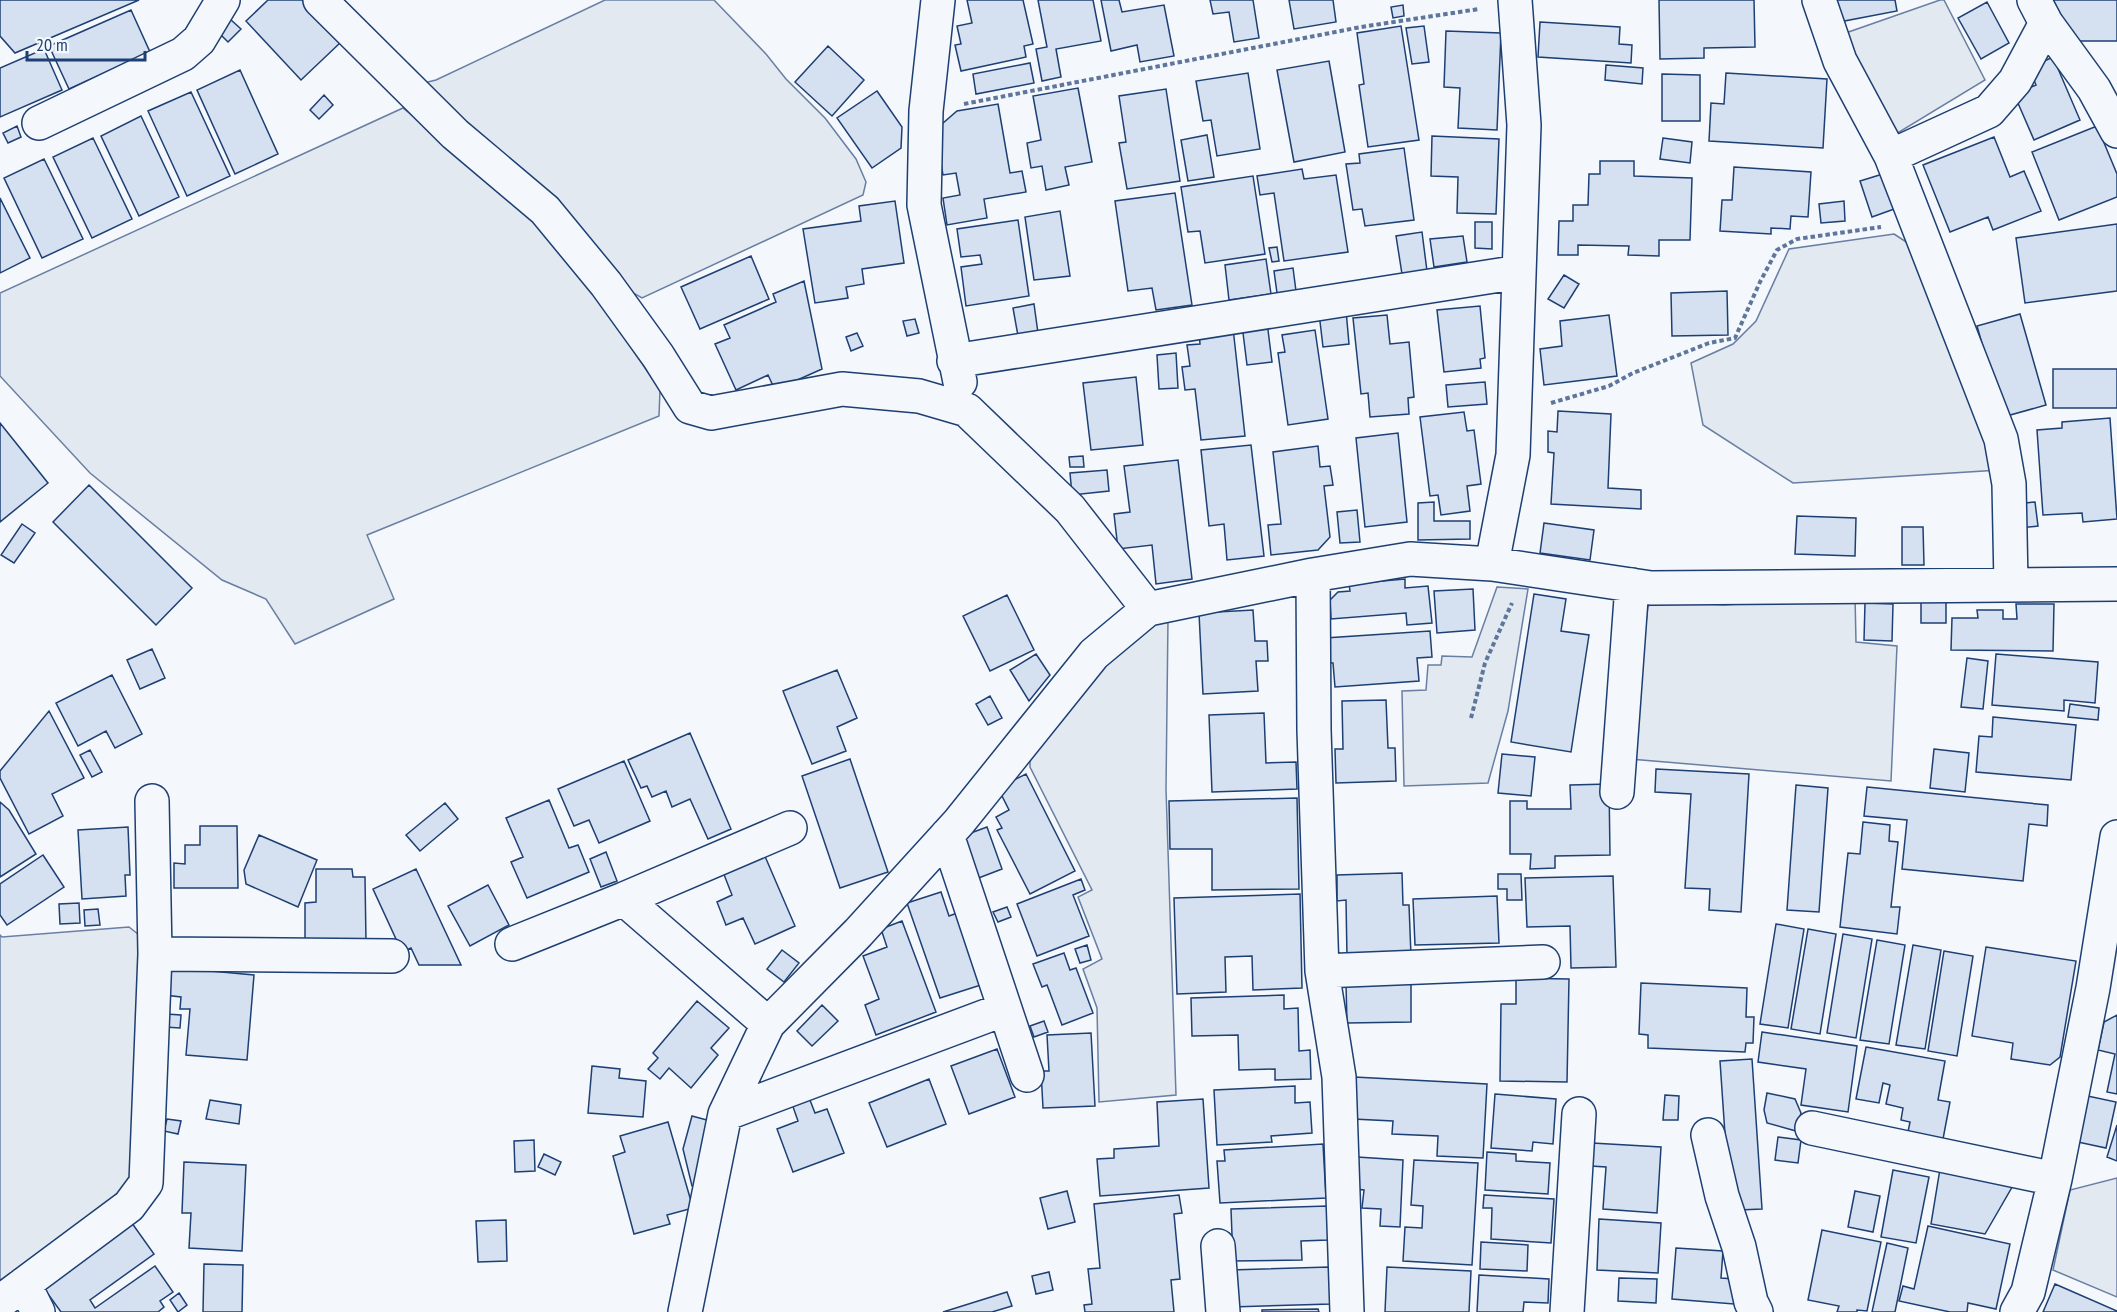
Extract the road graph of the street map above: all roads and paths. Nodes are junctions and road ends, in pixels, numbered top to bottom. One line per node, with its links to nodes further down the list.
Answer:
1 (223, 0): 8 (street)
2 (320, 0): 14 (street)
3 (938, 0): 7 (street)
4 (1819, 0): 10 (street)
5 (1515, 3): 7 (path); 12 (street)
6 (2040, 11): 9 (street); 10 (street)
7 (926, 111): 13 (street)
8 (39, 123)
9 (2117, 131)
10 (1891, 156): 11 (street)
11 (1917, 222): 15 (path); 19 (street)
12 (1519, 272): 13 (street); 15 (street)
13 (954, 361): 14 (street)
14 (968, 410): 22 (street)
15 (1515, 414): 16 (street)
16 (1492, 564): 17 (street); 18 (street)
17 (1528, 570): 21 (street); 23 (path)
18 (1313, 575): 22 (street); 34 (street)
19 (2012, 584): 20 (street); 21 (street)
20 (2117, 584)
21 (1632, 585): 24 (street)
22 (1148, 609): 27 (street)
23 (1471, 718)
24 (1617, 792)
25 (153, 801): 31 (street)
26 (790, 828): 29 (street)
27 (947, 835): 36 (street); 37 (street)
28 (2117, 837): 35 (street)
29 (624, 899): 30 (street); 37 (street)
30 (512, 944)
31 (155, 954): 32 (street); 45 (street)
32 (392, 956)
33 (1543, 962): 34 (street)
34 (1322, 972): 48 (street)
35 (2105, 989): 43 (street)
36 (1005, 1009): 38 (street); 39 (street)
37 (768, 1024): 39 (street)
38 (1027, 1075)
39 (725, 1114): 46 (street)
40 (1579, 1114): 49 (street)
41 (1812, 1128): 43 (street)
42 (1708, 1135): 50 (street)
43 (2055, 1179): 51 (street)
44 (1218, 1246): 47 (street)
45 (21, 1300)
46 (685, 1312)
47 (1223, 1312)
48 (1347, 1312)
49 (1567, 1312)
50 (1756, 1312)
51 (2017, 1312)

